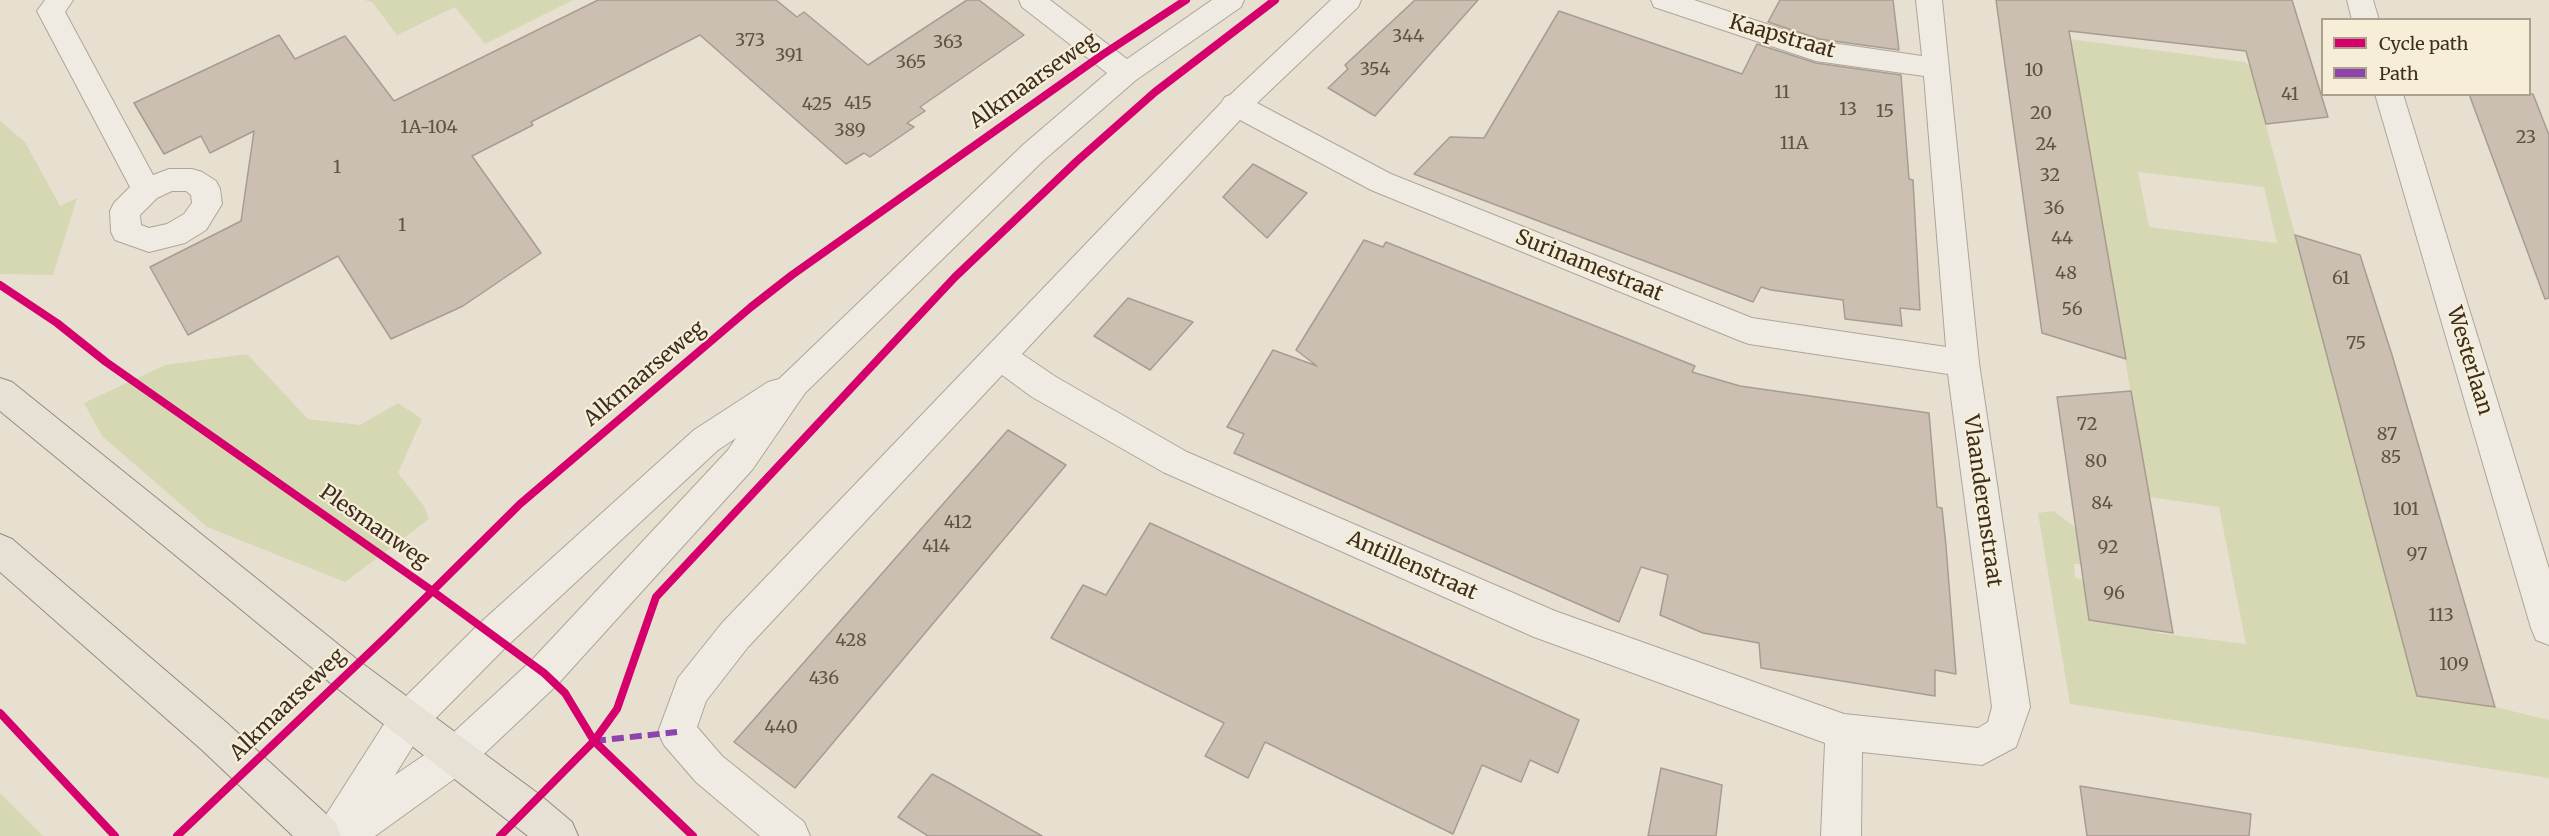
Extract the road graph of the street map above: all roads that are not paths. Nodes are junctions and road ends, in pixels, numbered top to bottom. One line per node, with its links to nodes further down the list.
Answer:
1 (1032, 0): 10 (street)
2 (1231, 0): 10 (street)
3 (1348, 0): 12 (street)
4 (1664, 0): 9 (street, Kaapstraat)
5 (1929, 0): 9 (street, Vlaanderenstraat)
6 (2360, 0): 8 (street)
7 (56, 5): 13 (street)
8 (2365, 18)
9 (1937, 68): 15 (street, Vlaanderenstraat)
10 (1126, 73): 16 (street)
11 (2390, 96): 19 (street, Westerlaan)
12 (1235, 104): 14 (street); 15 (street, Surinamestraat)
13 (146, 190)
14 (1000, 356): 22 (street, Antillenstraat); 28 (street)
15 (1963, 363): 22 (street, Vlaanderenstraat)
16 (794, 383): 21 (street); 23 (street)
17 (0, 392): 21 (main road)
18 (0, 550): 24 (main road)
19 (2542, 580): 20 (street, Westerlaan)
20 (2549, 628)
21 (408, 720): 23 (main road); 25 (street)
22 (1844, 732): 29 (street)
23 (455, 756): 26 (street); 27 (main road)
24 (321, 836)
25 (335, 836)
26 (342, 836)
27 (558, 836)
28 (790, 836)
29 (1841, 836)

